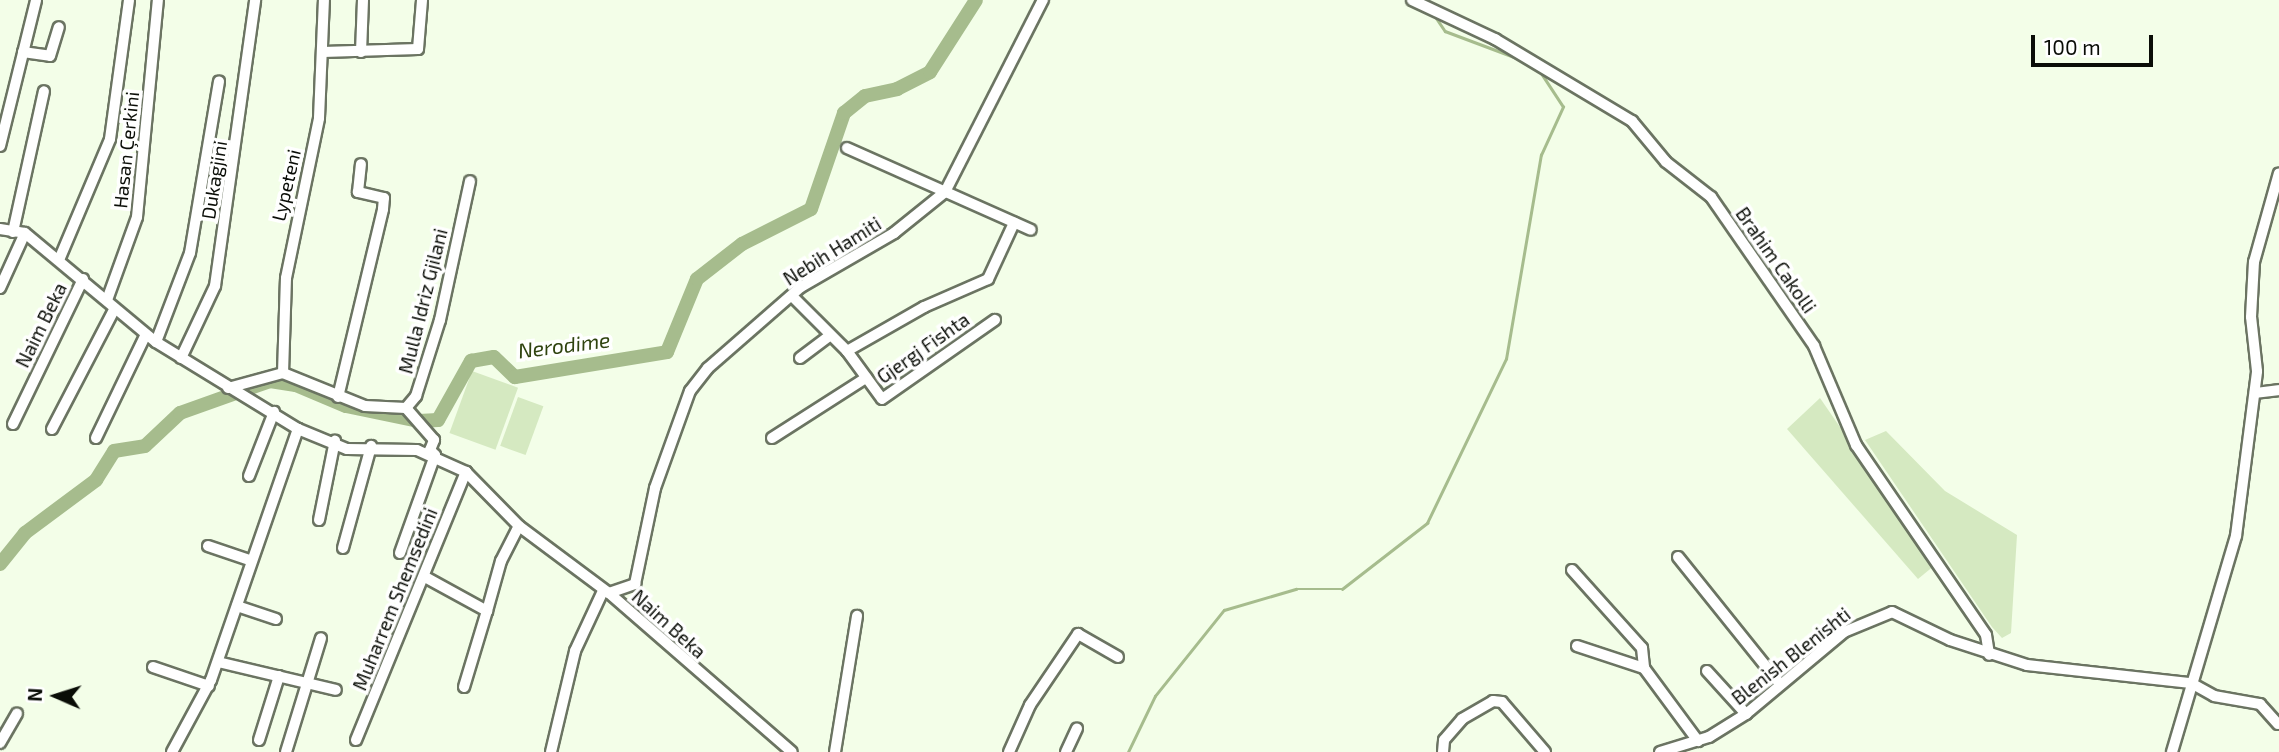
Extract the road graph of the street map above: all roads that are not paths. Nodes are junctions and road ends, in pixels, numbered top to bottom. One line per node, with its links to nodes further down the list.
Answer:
1 (36, 0): 11 (street)
2 (129, 0): 26 (street)
3 (158, 0): 30 (street, Hasan Çerkini)
4 (255, 0): 36 (street, Dukagjini)
5 (324, 0): 12 (street, Lypeteni)
6 (363, 0): 13 (street)
7 (422, 0): 13 (street)
8 (1043, 0): 21 (street, Nebih Hamiti)
9 (1412, 0): 72 (street, Brahim Cakolli)
10 (59, 27): 11 (street)
11 (23, 52): 16 (street)
12 (323, 52): 13 (street); 38 (street, Lypeteni)
13 (360, 52)
14 (219, 81): 34 (street)
15 (44, 91): 25 (street)
16 (0, 146)
17 (847, 148): 21 (street)
18 (361, 164): 43 (street)
19 (2279, 173): 42 (street)
20 (470, 181): 44 (street, Mulla Idriz Gjilani)
21 (945, 192): 22 (street); 29 (street, Nebih Hamiti)
22 (1014, 223): 24 (street); 35 (street)
23 (0, 229): 25 (street, Naim Beka)
24 (1031, 230)
25 (19, 232): 26 (street, Naim Beka); 28 (street)
26 (59, 260): 27 (street, Naim Beka)
27 (83, 279): 30 (street, Naim Beka); 46 (street, Naim Beka)
28 (0, 288)
29 (792, 296): 33 (street, Gjergj Fishta); 65 (street, Nebih Hamiti)
30 (111, 304): 32 (street, Naim Beka); 47 (street, Hasan Çerkini)
31 (995, 320): 39 (street, Gjergj Fishta)
32 (146, 334): 34 (street, Naim Beka); 49 (street)
33 (828, 337): 35 (street, Gjergj Fishta); 37 (street)
34 (156, 342): 36 (street, Naim Beka)
35 (847, 351): 39 (street, Gjergj Fishta)
36 (181, 358): 40 (street, Naim Beka)
37 (800, 358)
38 (283, 373): 40 (street); 43 (street)
39 (866, 378): 50 (street)
40 (228, 388): 45 (street, Naim Beka)
41 (2279, 390): 42 (street)
42 (2255, 393): 79 (street)
43 (338, 397): 44 (street)
44 (406, 408): 53 (street)
45 (274, 412): 48 (street, Naim Beka); 55 (street)
46 (13, 424)
47 (52, 429)
48 (298, 429): 51 (street, Naim Beka); 62 (street)
49 (96, 438)
50 (772, 438)
51 (335, 441): 52 (street, Naim Beka); 56 (street)
52 (371, 446): 53 (street, Naim Beka); 59 (street)
53 (435, 455): 54 (street, Naim Beka); 60 (street)
54 (466, 472): 57 (street, Naim Beka); 64 (street, Muharrem Shemsedini)
55 (249, 476)
56 (319, 520)
57 (519, 526): 65 (street, Naim Beka); 67 (street)
58 (208, 546): 62 (street)
59 (343, 548)
60 (400, 553)
61 (1678, 557): 81 (street)
62 (252, 561): 66 (street)
63 (1572, 570): 76 (street)
64 (425, 576): 67 (street); 90 (street, Muharrem Shemsedini)
65 (606, 592): 95 (street); 96 (street, Naim Beka)
66 (237, 606): 69 (street); 74 (street)
67 (487, 611): 83 (street)
68 (857, 616): 97 (street)
69 (276, 619)
70 (321, 638): 80 (street)
71 (1577, 646): 76 (street)
72 (1989, 655): 79 (street, Blenish Blenishti); 81 (street, Blenish Blenishti)
73 (1118, 657): 98 (street)
74 (218, 662): 78 (street); 82 (street)
75 (153, 667): 82 (street)
76 (1644, 668): 91 (street)
77 (1707, 671): 86 (street)
78 (279, 676): 80 (street); 89 (street)
79 (2190, 683): 87 (street, Blenish Blenishti); 103 (street)
80 (307, 684): 84 (street); 94 (street)
81 (1780, 684): 86 (street, Blenish Blenishti)
82 (209, 686): 93 (street)
83 (464, 687)
84 (336, 690)
85 (17, 713): 92 (street)
86 (1746, 714): 91 (street, Blenish Blenishti)
87 (2278, 724)
88 (1077, 728): 99 (street)
89 (259, 740)
90 (356, 740)
91 (1698, 741): 102 (street, Blenish Blenishti)
92 (0, 743)
93 (172, 752)
94 (286, 752)
95 (551, 752)
96 (792, 752)
97 (835, 752)
98 (1009, 752)
99 (1066, 752)
100 (1443, 752): 101 (street)
101 (1545, 752)
102 (1660, 752)
103 (2172, 752)

